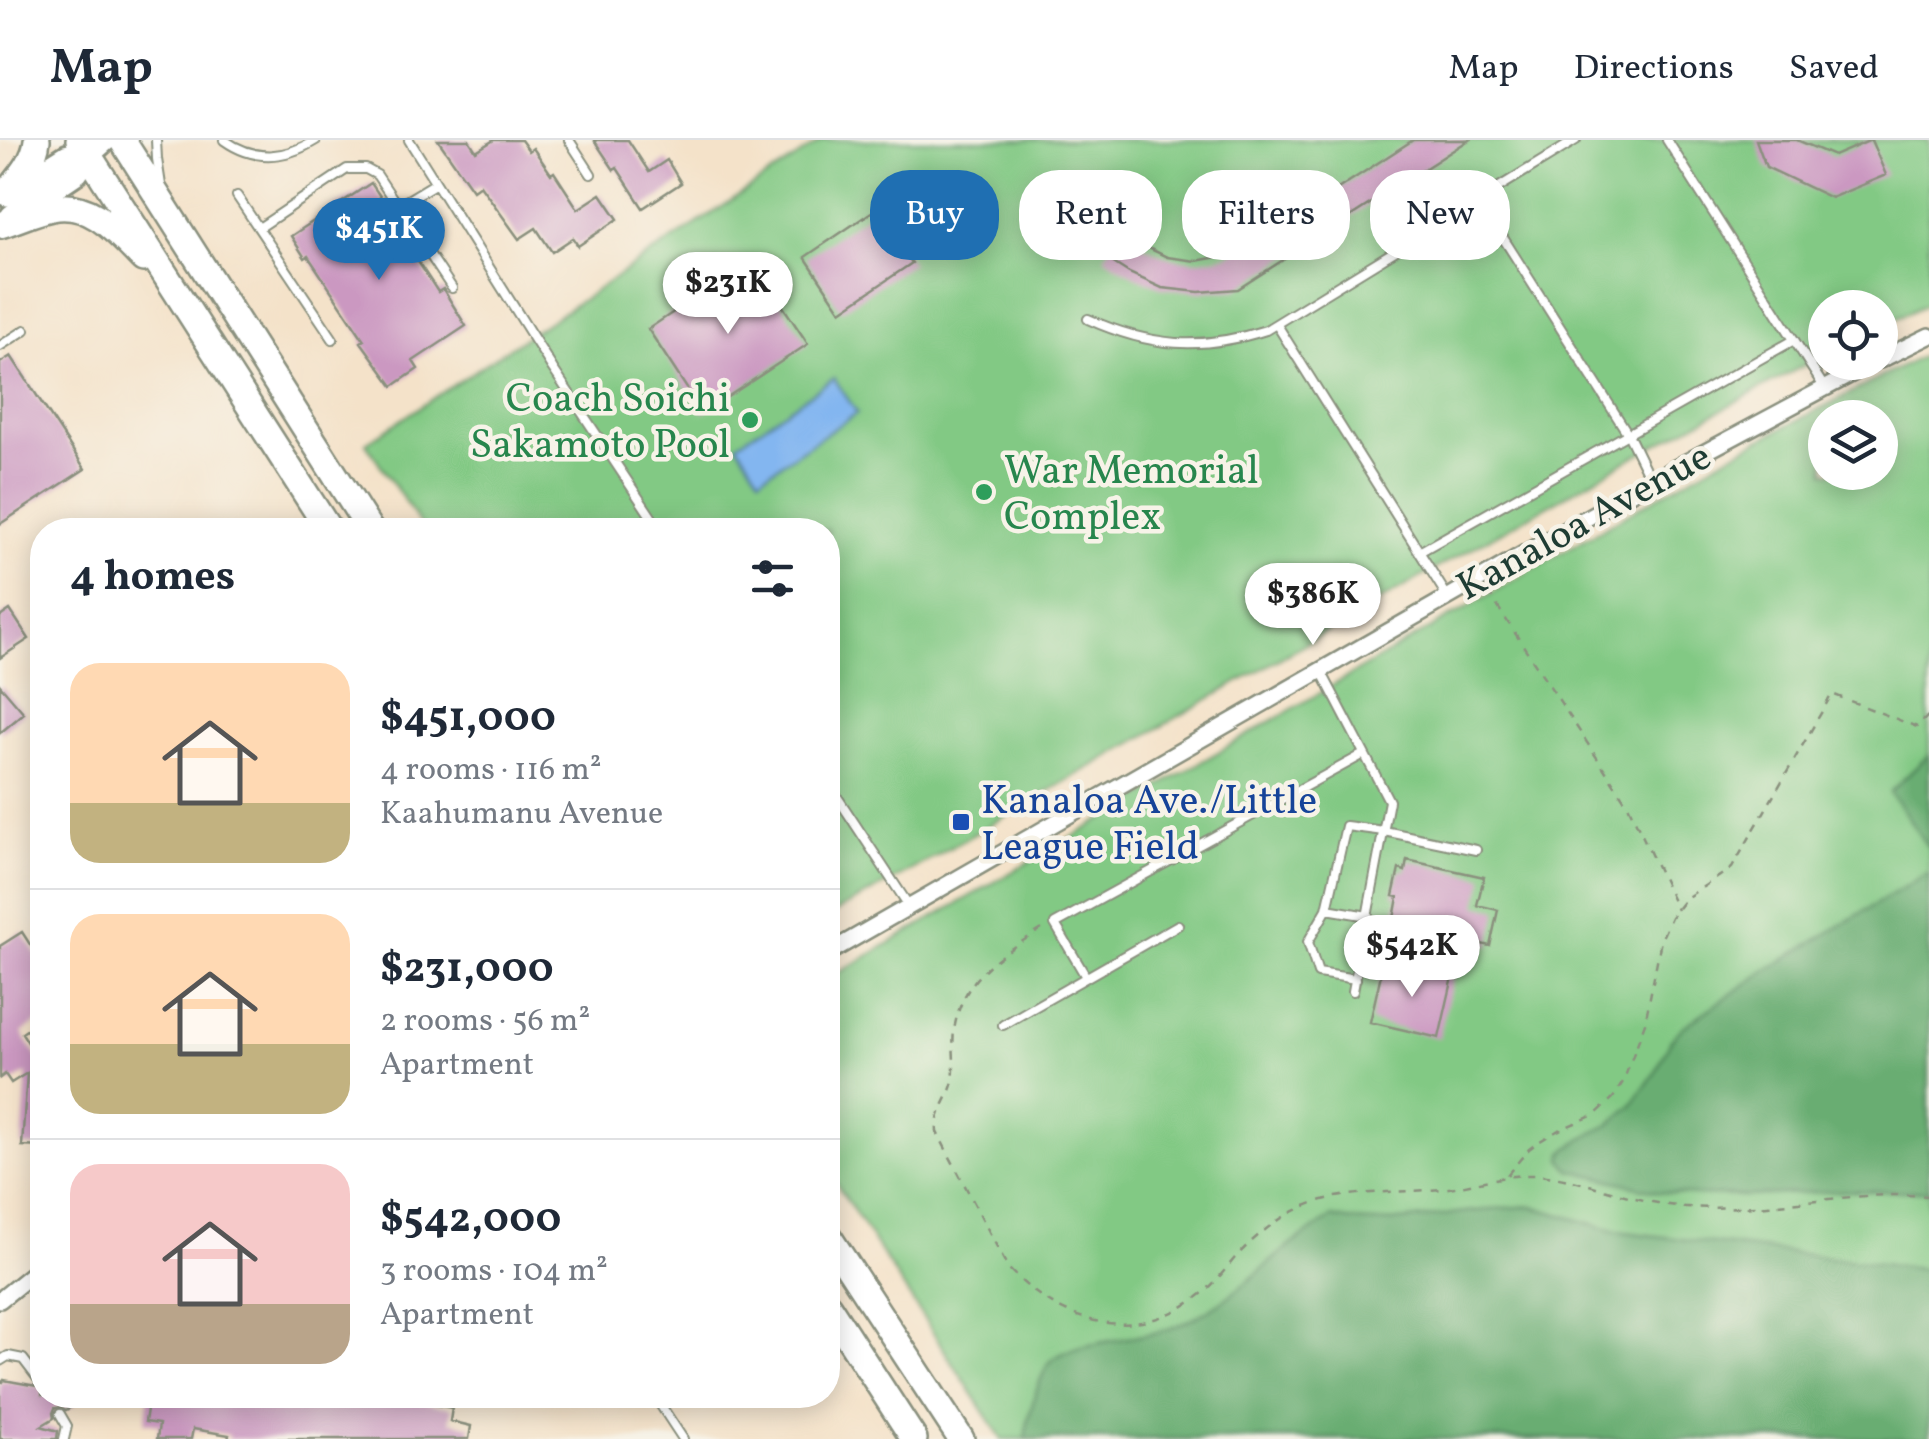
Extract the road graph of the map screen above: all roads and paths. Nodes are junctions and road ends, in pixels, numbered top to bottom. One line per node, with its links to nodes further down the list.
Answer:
1 (37, 140): 14 (main road)
2 (122, 140): 17 (main road)
3 (156, 140): 17 (lane)
4 (224, 140): 5 (lane)
5 (316, 140)
6 (409, 140): 13 (lane)
7 (569, 140): 11 (lane)
8 (1576, 140): 12 (lane)
9 (1667, 140): 29 (lane)
10 (91, 145): 14 (main road); 18 (main road); 23 (main road)
11 (591, 174)
12 (1510, 181)
13 (436, 183): 16 (lane); 38 (lane)
14 (3, 196)
15 (238, 196): 19 (lane)
16 (398, 206): 19 (lane); 22 (lane)
17 (167, 214): 37 (main road)
18 (0, 225): 23 (main road)
19 (258, 228): 28 (lane)
20 (1510, 249): 34 (lane)
21 (1382, 260): 25 (lane)
22 (452, 288)
23 (179, 296): 36 (main road)
24 (1088, 319): 25 (lane)
25 (1277, 325): 39 (lane)
26 (25, 330): 30 (lane)
27 (1929, 336): 31 (street, Kanaloa Avenue)
28 (333, 339)
29 (1794, 340): 33 (lane); 34 (lane)
30 (0, 346)
31 (1898, 351)
32 (1840, 380): 33 (street, Kanaloa Avenue)
33 (1824, 388): 35 (street, Kanaloa Avenue)
34 (1628, 434): 35 (lane); 39 (lane)
35 (1651, 481): 40 (street, Kanaloa Avenue)
36 (321, 518)
37 (362, 518)
38 (652, 518)
39 (1421, 551): 41 (lane)
40 (1480, 578): 41 (street, Kanaloa Avenue); 50 (path)
41 (1447, 596): 42 (street, Kanaloa Avenue)
42 (1320, 670): 44 (lane); 48 (street, Kanaloa Avenue)
43 (1929, 715): 50 (path)
44 (1364, 754): 46 (lane); 55 (lane)
45 (840, 801): 48 (lane)
46 (1384, 831): 47 (lane); 49 (lane); 51 (lane)
47 (1476, 850)
48 (909, 906): 54 (street, Kanaloa Avenue)
49 (1327, 909): 51 (lane); 56 (lane)
50 (1677, 910): 59 (path)
51 (1368, 916): 56 (lane)
52 (1178, 925): 55 (lane)
53 (1043, 928): 59 (path)
54 (840, 945)
55 (1086, 978): 58 (lane)
56 (1356, 979): 57 (lane)
57 (1353, 991)
58 (1003, 1025)
59 (1506, 1176): 60 (path)
60 (1929, 1196)
61 (840, 1254): 72 (main road)
62 (30, 1276): 63 (street)
63 (0, 1300)
64 (840, 1325): 71 (main road)
65 (0, 1362): 66 (lane)
66 (30, 1368)
67 (663, 1408): 70 (lane)
68 (60, 1414): 69 (lane)
69 (64, 1439)
70 (683, 1439)
71 (914, 1439)
72 (961, 1439)

